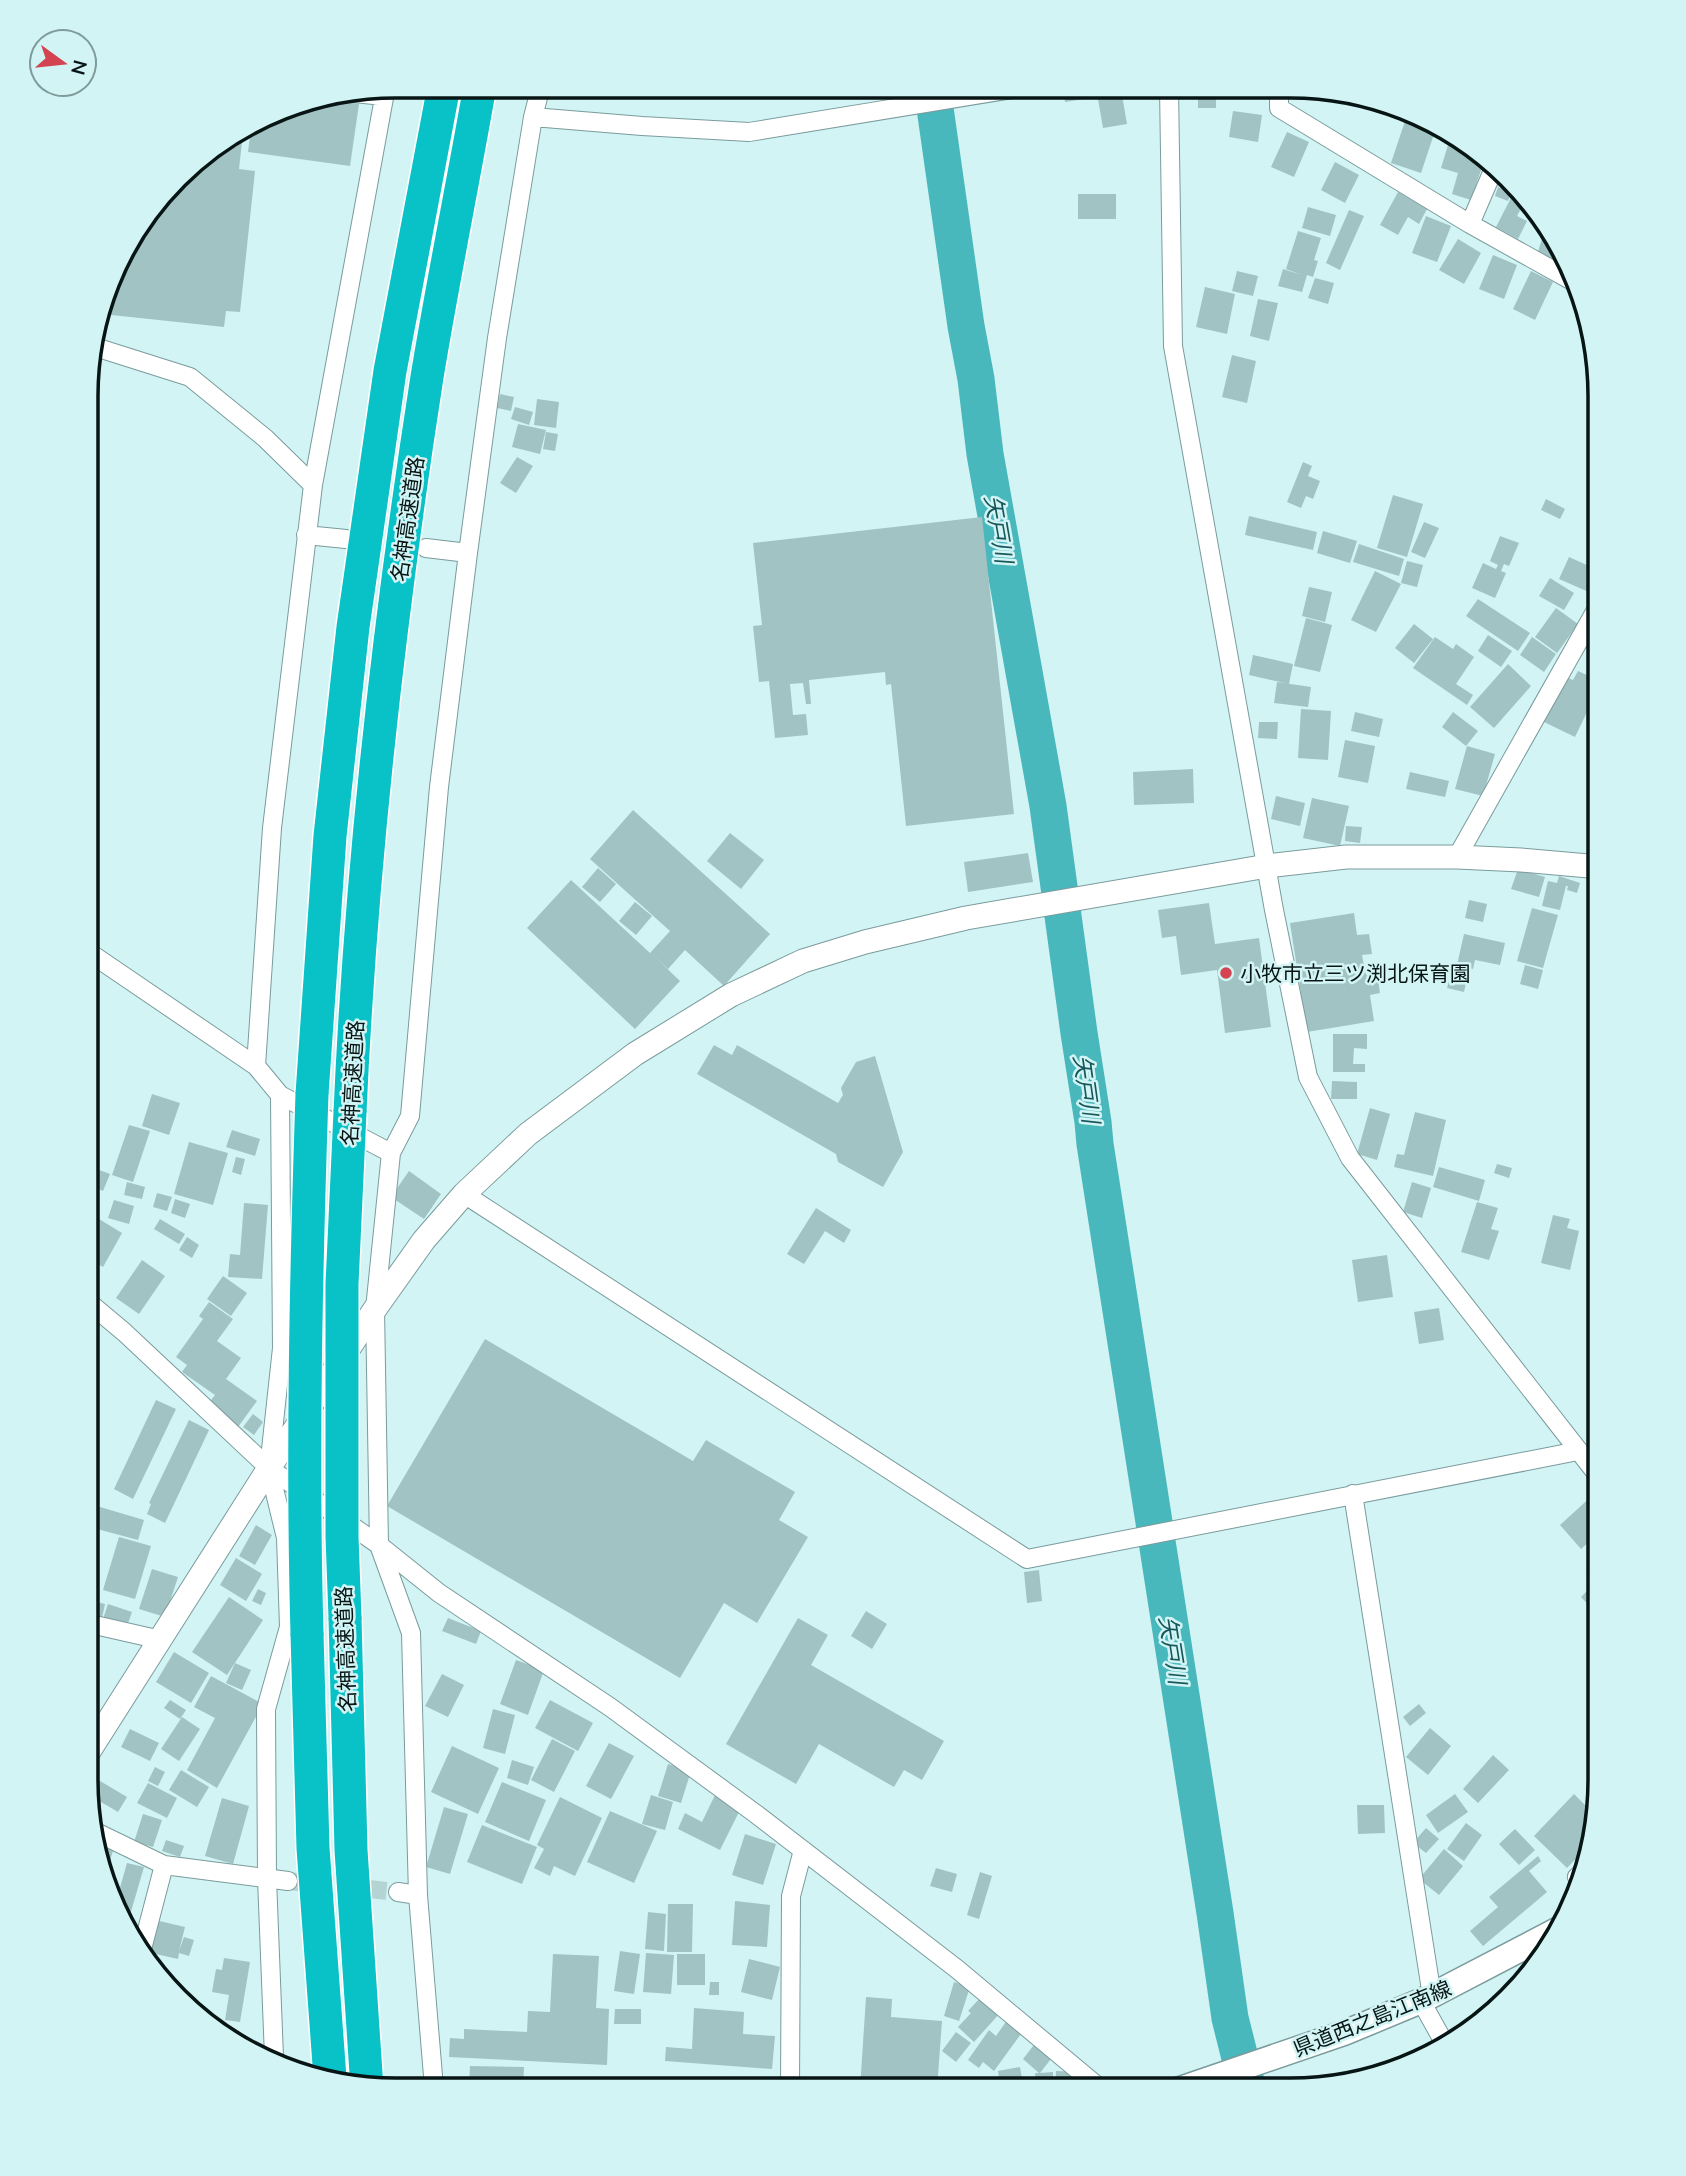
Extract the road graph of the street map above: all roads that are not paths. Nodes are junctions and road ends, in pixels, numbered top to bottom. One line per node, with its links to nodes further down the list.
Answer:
1 (442, 98): 24 (highway, 名神高速道路)
2 (478, 98): 50 (highway, 名神高速道路, bridge)
3 (538, 98): 8 (street)
4 (956, 98): 8 (street)
5 (1169, 98): 20 (street)
6 (1279, 98): 10 (street)
7 (384, 99): 13 (street)
8 (533, 117): 17 (street)
9 (1491, 176): 10 (street)
10 (1470, 224): 11 (street)
11 (1561, 272)
12 (102, 349): 13 (street)
13 (313, 485): 14 (street)
14 (306, 535): 15 (street); 23 (street)
15 (346, 540)
16 (426, 548): 17 (street)
17 (468, 553): 25 (street)
18 (1588, 624): 19 (street)
19 (1457, 857): 20 (street); 21 (street)
20 (1267, 866): 26 (street); 29 (street)
21 (1588, 866)
22 (98, 958): 23 (street)
23 (256, 1066): 24 (street)
24 (296, 1095): 25 (street); 31 (street); 49 (highway, 名神高速道路, bridge)
25 (391, 1153): 27 (street)
26 (464, 1194): 27 (street); 32 (street)
27 (375, 1308): 31 (street); 33 (street)
28 (98, 1310): 31 (street)
29 (1578, 1451): 30 (street); 32 (street)
30 (1588, 1463)
31 (269, 1468): 33 (street); 35 (street); 40 (street)
32 (1353, 1494): 46 (street)
33 (379, 1545): 38 (street); 43 (street)
34 (98, 1626): 35 (street)
35 (161, 1640): 36 (street)
36 (98, 1737)
37 (104, 1836): 39 (street)
38 (803, 1850): 52 (street); 53 (street)
39 (164, 1865): 40 (street); 45 (street)
40 (267, 1879): 41 (street); 48 (street)
41 (288, 1881)
42 (398, 1892): 43 (street)
43 (418, 1895): 51 (street)
44 (1543, 1937): 46 (main road, 県道西之島江南線)
45 (144, 1940)
46 (1427, 1999): 47 (street); 54 (main road, 県道西之島江南線)
47 (1442, 2036)
48 (274, 2051)
49 (329, 2070)
50 (367, 2076)
51 (433, 2078)
52 (790, 2078)
53 (1088, 2078)
54 (1214, 2078)

